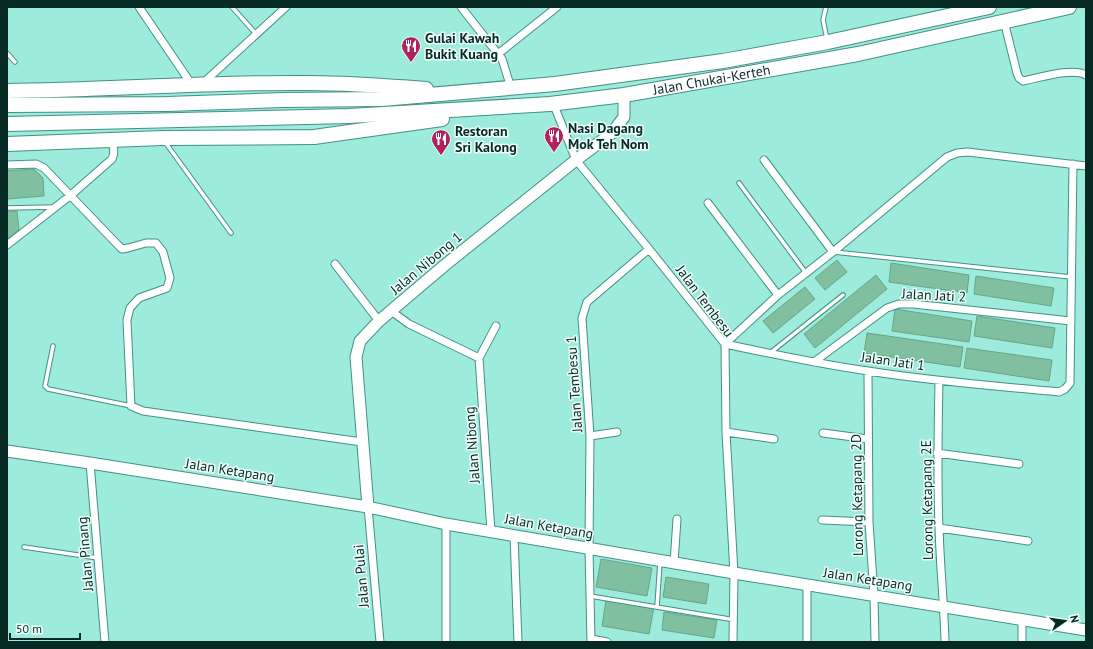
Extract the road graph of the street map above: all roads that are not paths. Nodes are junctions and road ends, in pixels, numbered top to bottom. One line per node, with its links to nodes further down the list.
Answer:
1 (139, 7): 17 (street)
2 (232, 7): 11 (lane)
3 (286, 7): 11 (street)
4 (461, 7): 14 (street)
5 (556, 7): 14 (street)
6 (826, 7): 12 (lane)
7 (989, 7): 9 (highway, Jalan Chukai-Kerteh)
8 (1069, 7): 10 (highway, Jalan Chukai-Kerteh)
9 (956, 10): 12 (highway, Jalan Chukai-Kerteh)
10 (1004, 21): 16 (street); 21 (highway, Jalan Chukai-Kerteh)
11 (256, 34): 17 (street)
12 (828, 42): 18 (highway, Jalan Chukai-Kerteh)
13 (7, 54): 15 (lane)
14 (498, 54): 18 (street)
15 (15, 62)
16 (1086, 75)
17 (197, 85): 19 (highway); 20 (highway)
18 (512, 88): 20 (highway, Jalan Chukai-Kerteh)
19 (7, 91)
20 (473, 92): 23 (highway, Jalan Chukai-Kerteh)
21 (624, 95): 22 (highway, Jalan Chukai-Kerteh); 28 (street, Jalan Nibong 1)
22 (551, 103): 24 (highway, Jalan Chukai-Kerteh); 25 (highway); 28 (street, Jalan Tembesu)
23 (7, 105)
24 (7, 124)
25 (162, 138): 26 (highway); 38 (lane)
26 (111, 140): 27 (highway); 34 (street)
27 (7, 144)
28 (576, 160): 40 (street, Jalan Tembesu); 47 (street, Jalan Nibong 1)
29 (764, 160): 41 (street)
30 (1073, 164): 32 (street); 41 (street); 44 (street)
31 (7, 165): 34 (street)
32 (1086, 166)
33 (739, 183): 43 (lane)
34 (71, 195): 36 (street); 58 (street)
35 (708, 203): 45 (street)
36 (56, 206): 37 (lane); 39 (street)
37 (7, 208)
38 (231, 233)
39 (7, 245)
40 (649, 249): 51 (street, Jalan Tembesu); 62 (street, Jalan Tembesu 1)
41 (833, 252): 43 (street); 44 (lane)
42 (335, 264): 48 (street)
43 (806, 273): 45 (street)
44 (1071, 277): 49 (street)
45 (778, 295): 51 (street)
46 (843, 295): 53 (lane)
47 (391, 311): 48 (street, Jalan Nibong 1); 54 (street)
48 (379, 321): 65 (street, Jalan Nibong 1)
49 (1071, 321): 55 (street, Jalan Jati 2); 57 (street, Jalan Jati 1)
50 (496, 326): 54 (street)
51 (725, 344): 53 (street, Jalan Jati 1); 60 (street, Jalan Tembesu)
52 (53, 346): 58 (lane)
53 (769, 353): 55 (street, Jalan Jati 1)
54 (479, 358): 76 (street, Jalan Nibong)
55 (814, 362): 56 (street, Jalan Jati 1)
56 (868, 371): 57 (street, Jalan Jati 1); 64 (street, Lorong Ketapang 2D)
57 (939, 381): 67 (street, Lorong Ketapang 2E)
58 (131, 406): 65 (street)
59 (617, 432): 62 (street)
60 (726, 432): 63 (street); 84 (street, Jalan Tembesu)
61 (823, 433): 64 (street)
62 (590, 436): 80 (street, Jalan Tembesu 1)
63 (774, 438)
64 (868, 439): 73 (street, Lorong Ketapang 2D)
65 (362, 442): 70 (street, Jalan Nibong 1)
66 (7, 451): 68 (street, Jalan Ketapang)
67 (937, 453): 69 (street); 75 (street, Lorong Ketapang 2E)
68 (90, 463): 70 (street, Jalan Ketapang); 81 (street, Jalan Pinang)
69 (1018, 464)
70 (368, 508): 74 (street, Jalan Ketapang); 95 (street, Jalan Pulai)
71 (677, 520): 83 (street)
72 (822, 520): 73 (street)
73 (869, 522): 86 (street, Lorong Ketapang 2D)
74 (446, 524): 76 (street, Jalan Ketapang); 96 (street)
75 (939, 528): 78 (street); 89 (street, Lorong Ketapang 2E)
76 (491, 531): 77 (street, Jalan Ketapang)
77 (514, 536): 80 (street, Jalan Ketapang); 97 (street)
78 (1028, 542)
79 (24, 547): 81 (lane)
80 (589, 548): 82 (street, Jalan Ketapang); 87 (street, Jalan Tembesu 1)
81 (98, 558): 94 (street, Jalan Pinang)
82 (660, 561): 83 (street, Jalan Ketapang); 88 (lane)
83 (674, 563): 84 (street, Jalan Ketapang)
84 (734, 573): 85 (street, Jalan Ketapang); 99 (street, Jalan Tembesu)
85 (807, 585): 86 (street, Jalan Ketapang); 100 (street)
86 (874, 595): 89 (street, Jalan Ketapang); 101 (street, Lorong Ketapang 2D)
87 (590, 596): 88 (lane); 93 (street, Jalan Tembesu 1)
88 (657, 606): 90 (lane)
89 (944, 607): 91 (street, Jalan Ketapang); 102 (street, Lorong Ketapang 2E)
90 (729, 619)
91 (1022, 620): 92 (street, Jalan Ketapang); 103 (street)
92 (1086, 630)
93 (592, 641): 98 (street)
94 (105, 642)
95 (380, 642)
96 (446, 642)
97 (518, 642)
98 (607, 642)
99 (733, 642)
100 (807, 642)
101 (874, 642)
102 (945, 642)
103 (1022, 642)

